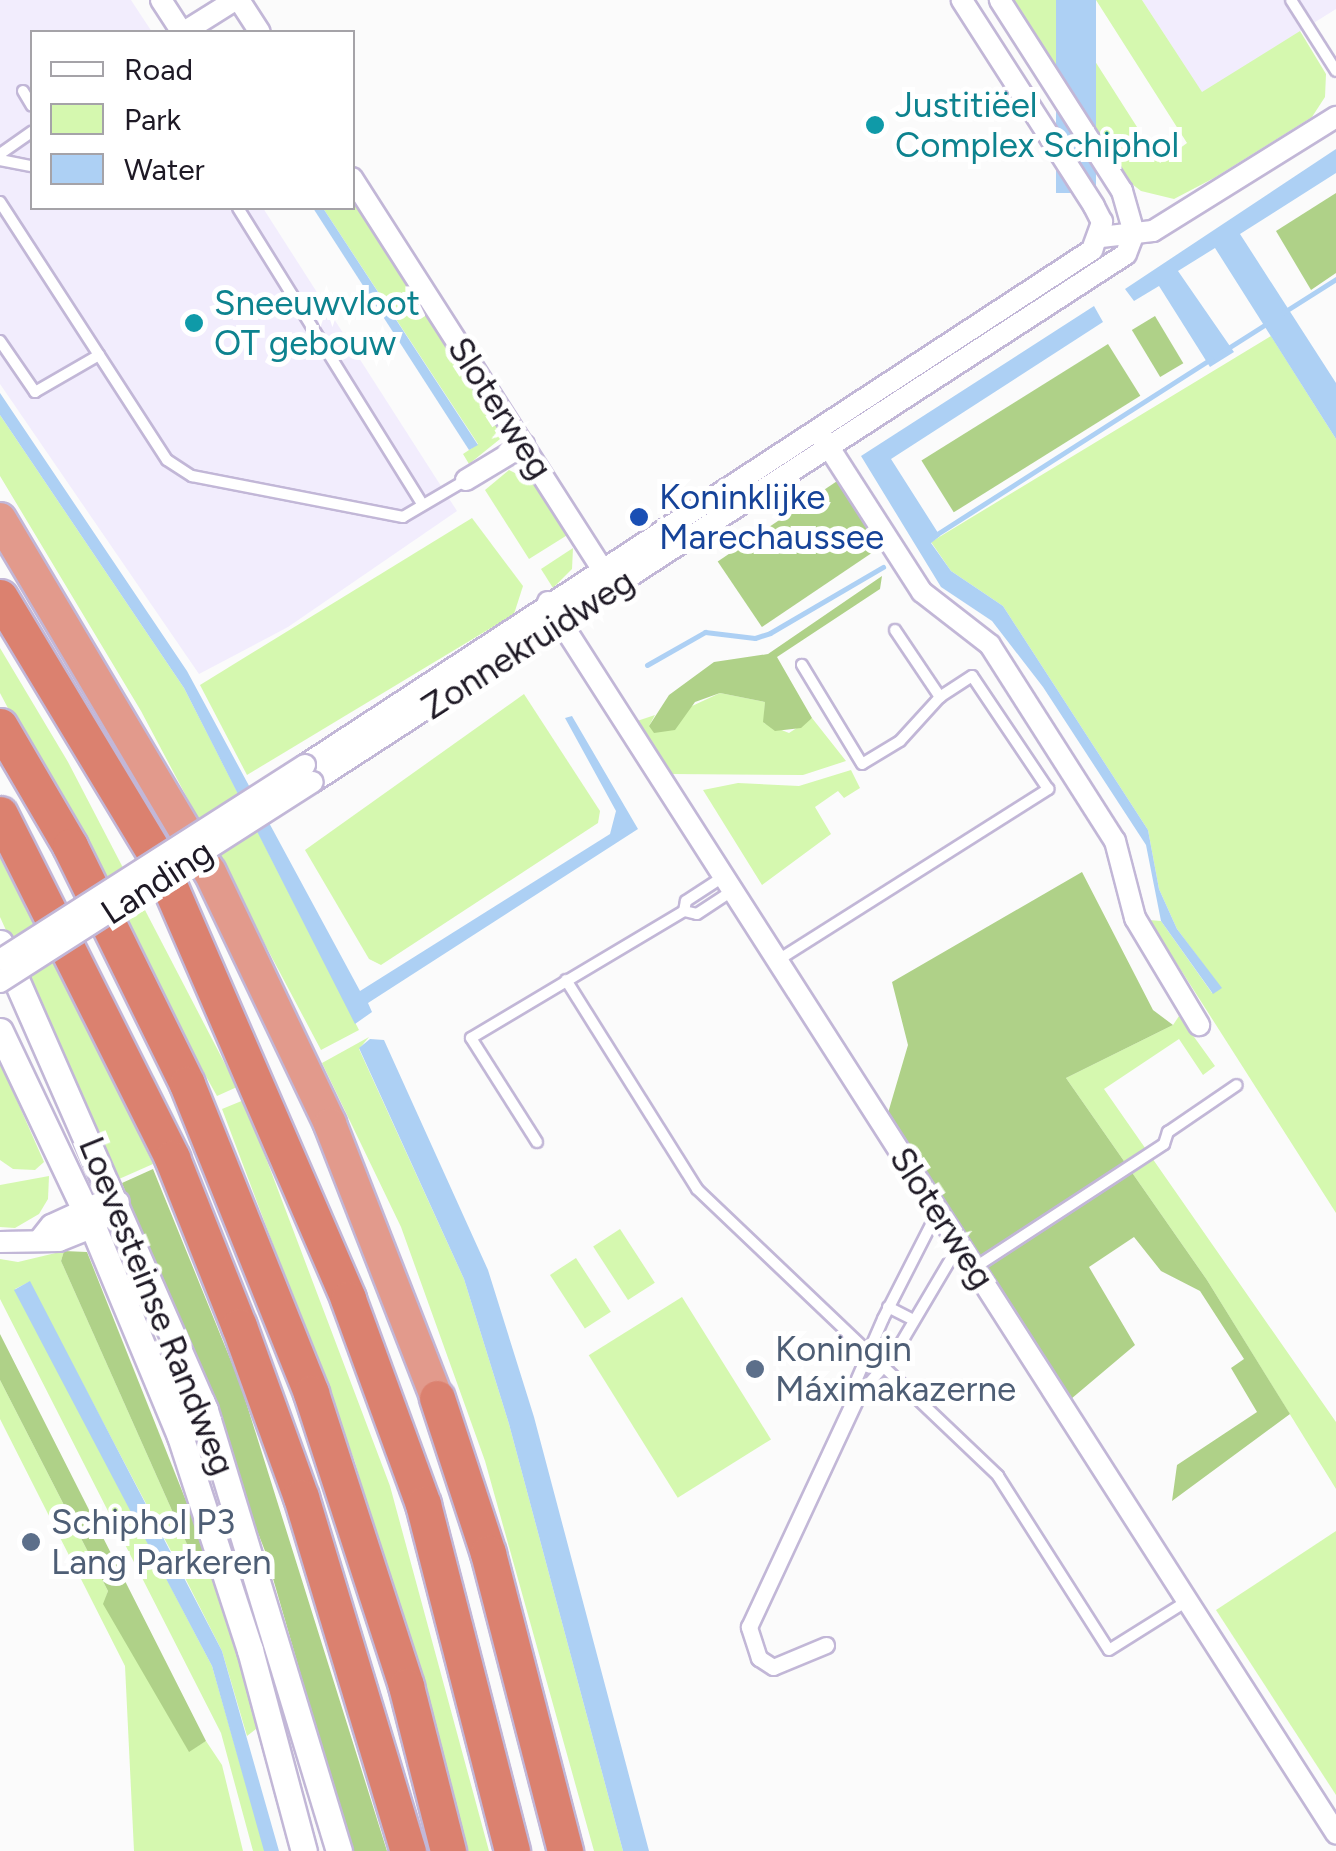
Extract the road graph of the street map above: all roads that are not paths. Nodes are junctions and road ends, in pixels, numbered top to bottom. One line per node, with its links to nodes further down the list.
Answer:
1 (161, 0): 6 (street)
2 (237, 0): 7 (street); 8 (street)
3 (962, 0): 20 (street)
4 (1000, 0): 19 (street)
5 (1290, 0): 9 (lane)
6 (182, 30)
7 (186, 30)
8 (259, 30)
9 (1336, 71)
10 (23, 90): 11 (lane)
11 (30, 102)
12 (1336, 117): 19 (street)
13 (30, 134): 14 (lane)
14 (0, 157): 15 (lane)
15 (30, 165)
16 (355, 183): 26 (street, Sloterweg)
17 (0, 202): 24 (lane)
18 (239, 210): 29 (lane)
19 (1134, 233): 20 (street); 23 (street, Zonnekruidweg)
20 (1100, 236): 21 (street, Zonnekruidweg)
21 (982, 322): 23 (lane); 25 (street, Zonnekruidweg)
22 (0, 342): 24 (lane)
23 (995, 344): 27 (street, Zonnekruidweg)
24 (99, 355): 29 (lane)
25 (816, 428): 27 (street); 31 (street, Zonnekruidweg)
26 (524, 445): 28 (street); 31 (street, Sloterweg)
27 (830, 449): 32 (street, Zonnekruidweg); 49 (street)
28 (466, 480): 29 (lane)
29 (422, 504)
30 (0, 519): 63 (highway)
31 (600, 566): 32 (street, Sloterweg); 34 (street, Zonnekruidweg)
32 (614, 588): 35 (street, Zonnekruidweg)
33 (0, 597): 72 (highway)
34 (548, 602): 35 (street, Sloterweg); 40 (street, Zonnekruidweg)
35 (561, 622): 40 (street, Zonnekruidweg); 42 (street, Sloterweg)
36 (895, 630): 38 (lane)
37 (802, 665): 38 (lane)
38 (940, 697): 46 (lane)
39 (0, 726): 71 (highway)
40 (309, 774): 45 (street, Landing, bridge); 48 (street, Landing, bridge)
41 (0, 814): 70 (highway)
42 (728, 884): 43 (lane); 43 (lane); 46 (street, Sloterweg)
43 (684, 911): 47 (lane)
44 (0, 943): 53 (street, Loevesteinse Randweg)
45 (0, 960)
46 (777, 960): 54 (street, Sloterweg)
47 (566, 980): 52 (lane); 61 (lane)
48 (0, 982)
49 (1199, 1026)
50 (0, 1031): 55 (street, Loevesteinse Randweg)
51 (1238, 1086): 58 (lane)
52 (538, 1142)
53 (119, 1202): 55 (street); 69 (street, Loevesteinse Randweg)
54 (938, 1211): 57 (street, Sloterweg); 59 (lane)
55 (88, 1217): 56 (street); 68 (street, Loevesteinse Randweg)
56 (0, 1242)
57 (959, 1244): 58 (street, Sloterweg); 60 (lane)
58 (974, 1268): 65 (street, Sloterweg)
59 (888, 1307): 60 (lane); 61 (lane)
60 (914, 1320): 62 (lane)
61 (869, 1352): 62 (lane); 64 (lane)
62 (885, 1367): 64 (lane); 65 (lane)
63 (437, 1398): 73 (highway)
64 (856, 1398): 66 (street)
65 (1188, 1600): 67 (street, Sloterweg)
66 (826, 1645)
67 (1336, 1833)
68 (304, 1851)
69 (339, 1851)
70 (408, 1851)
71 (448, 1851)
72 (512, 1851)
73 (566, 1851)

